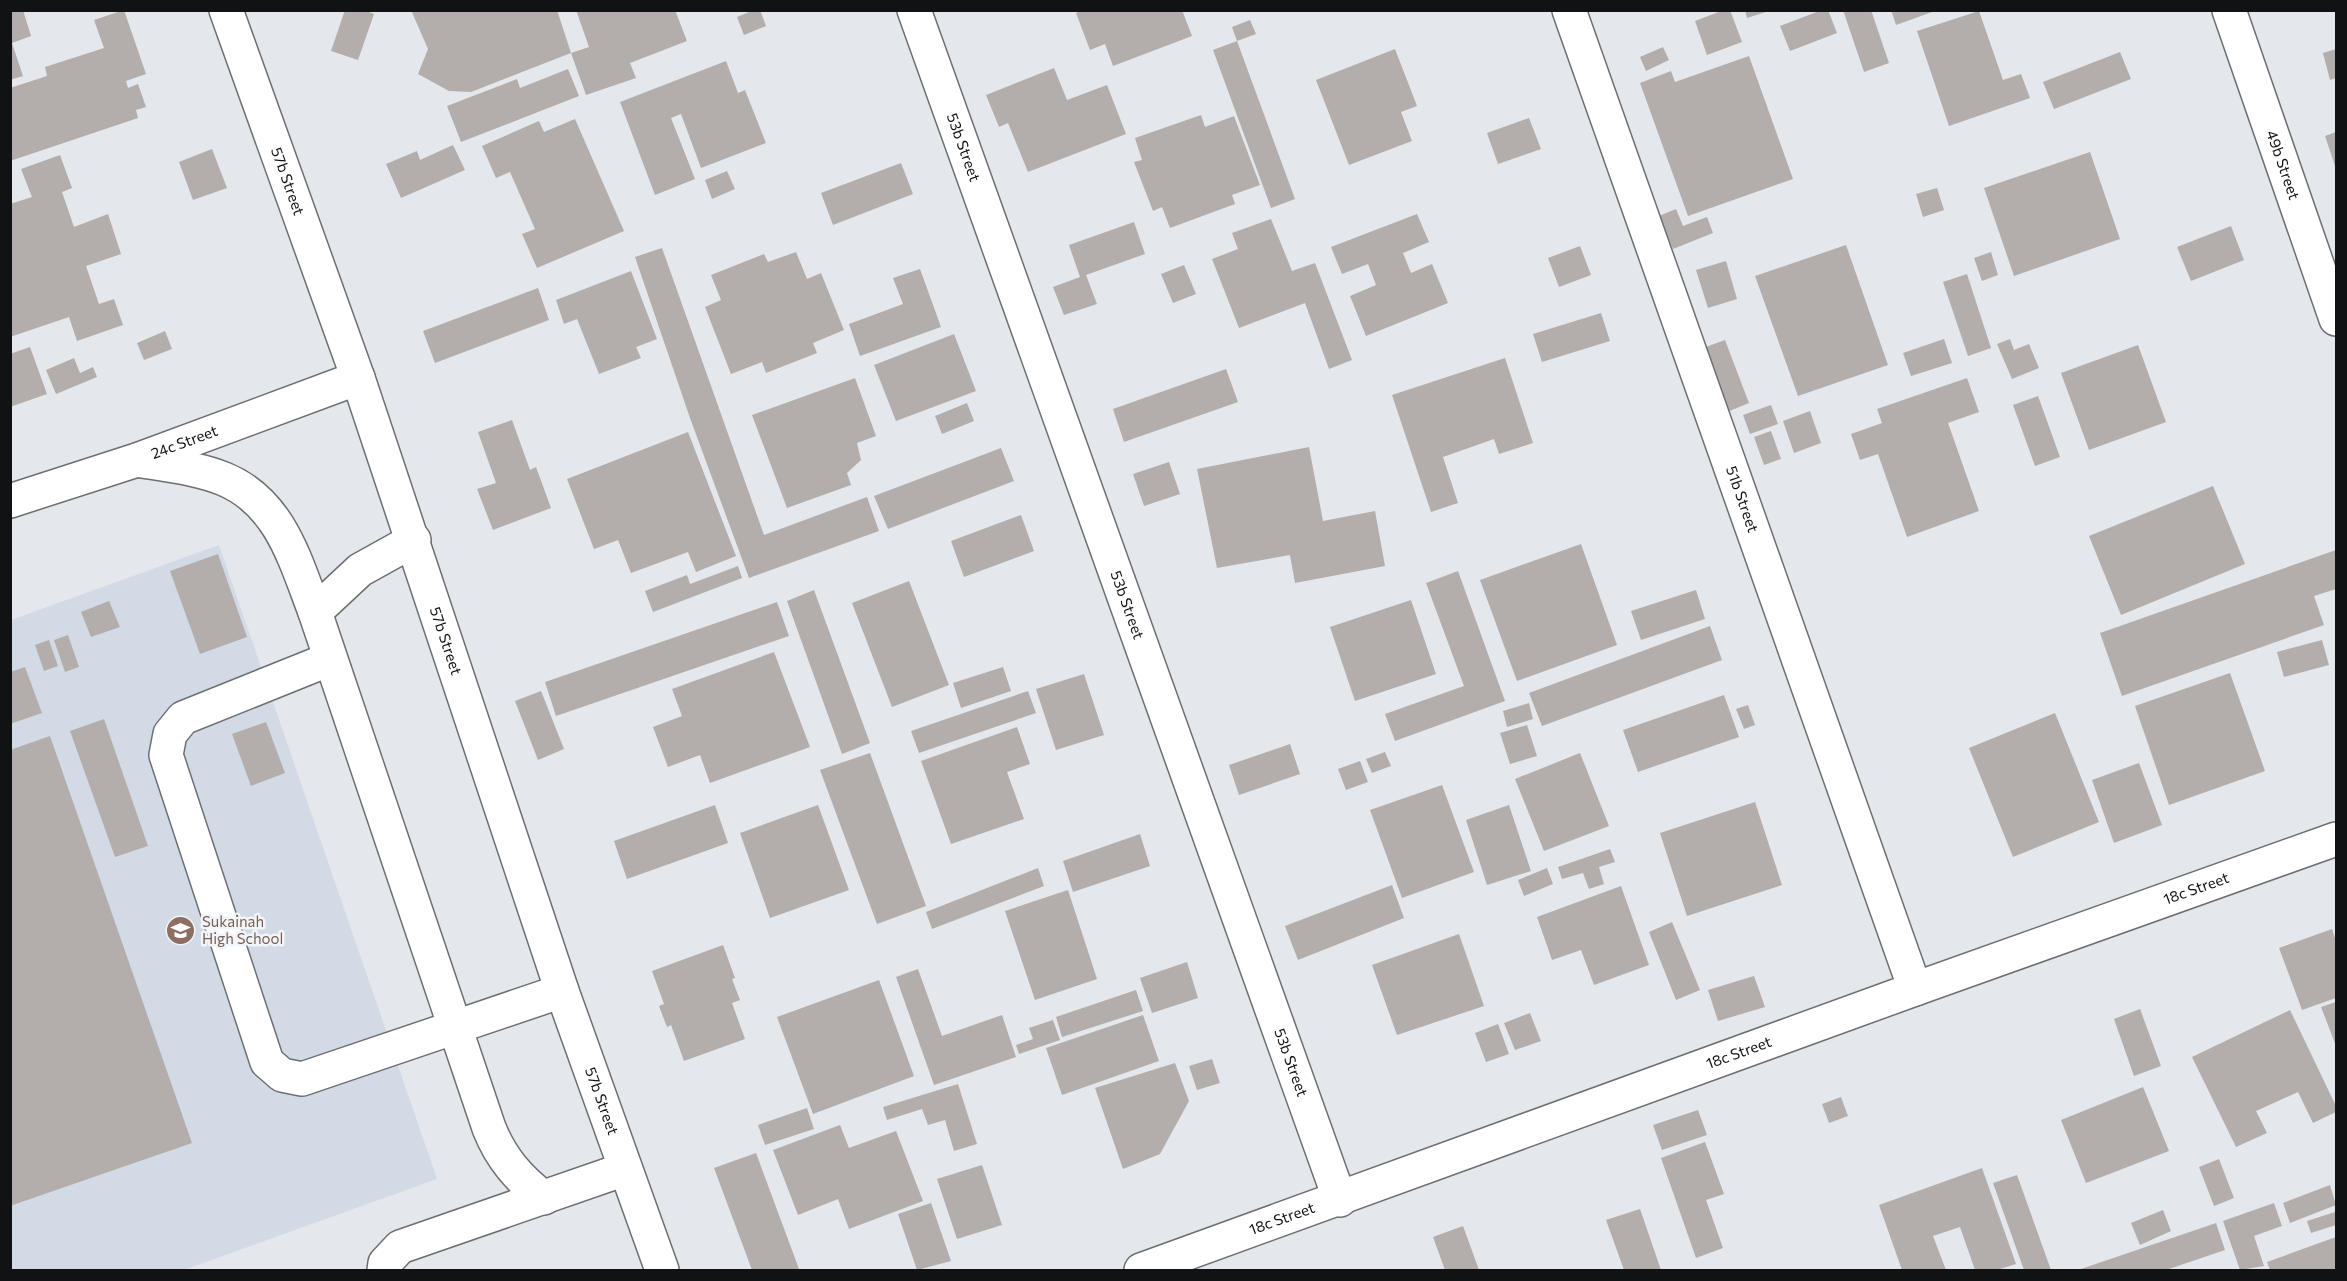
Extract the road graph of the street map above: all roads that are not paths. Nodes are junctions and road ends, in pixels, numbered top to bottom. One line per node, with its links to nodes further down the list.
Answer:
1 (226, 10): 6 (street, 57b Street)
2 (914, 10): 18 (street, 53b Street)
3 (1569, 10): 13 (street, 51b Street)
4 (2229, 10): 5 (street, 49b Street)
5 (2337, 319)
6 (358, 378): 7 (street, 24c Street); 9 (street, 57b Street)
7 (137, 460): 8 (street, 24c Street); 10 (street)
8 (10, 501)
9 (414, 540): 10 (street); 14 (street, 57b Street)
10 (315, 612): 11 (street)
11 (330, 659): 15 (street); 15 (street)
12 (2337, 839): 13 (street, 18c Street)
13 (1915, 989): 18 (street, 18c Street)
14 (562, 991): 15 (street); 16 (street, 57b Street)
15 (455, 1027): 17 (street)
16 (625, 1169): 17 (street); 20 (street, 57b Street)
17 (544, 1198): 19 (street)
18 (1340, 1200): 21 (street, 18c Street)
19 (384, 1270)
20 (662, 1270)
21 (1141, 1270)

